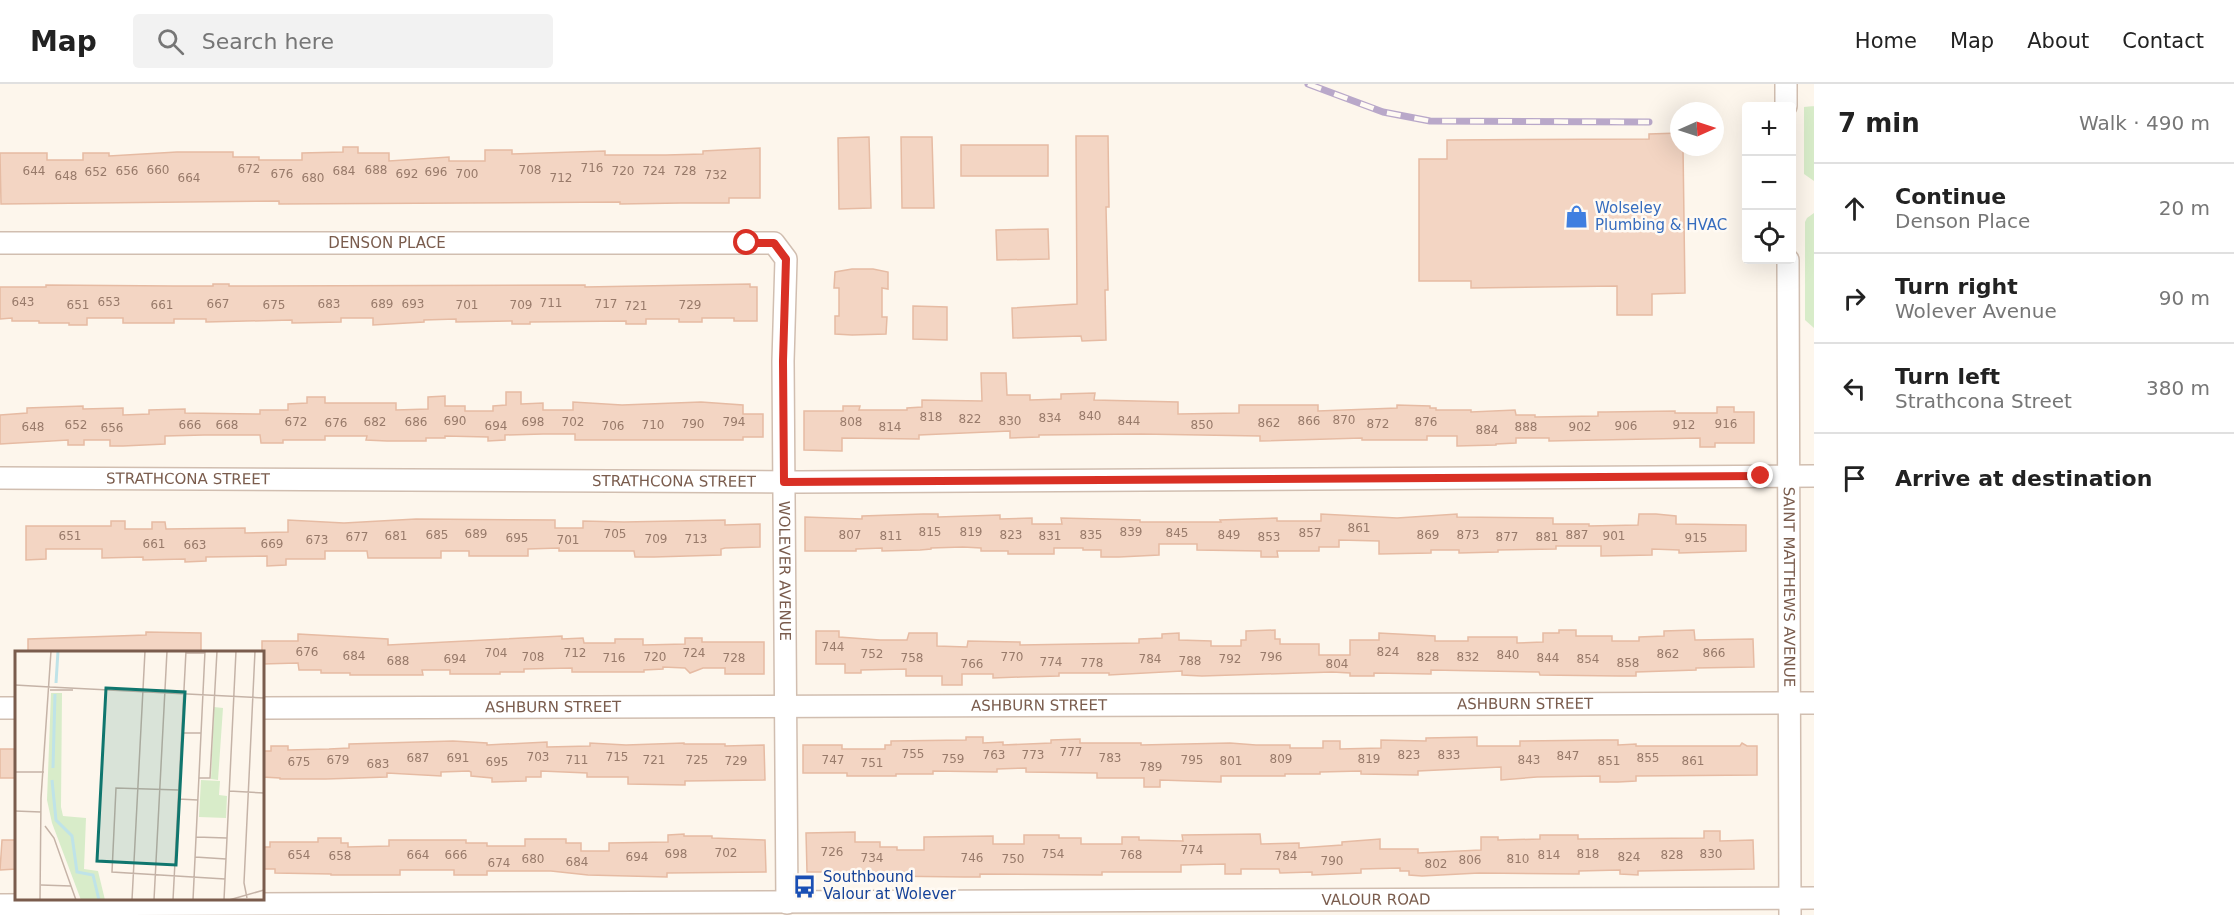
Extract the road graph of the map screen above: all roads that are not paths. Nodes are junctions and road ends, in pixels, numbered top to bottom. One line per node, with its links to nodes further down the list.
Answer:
1 (1786, 84): 2 (street)
2 (1786, 102)
3 (0, 243): 4 (street, DENSON PLACE)
4 (774, 243): 9 (street, WOLEVER AVENUE)
5 (1788, 264): 6 (street, SAINT MATTHEWS AVENUE)
6 (1788, 476): 7 (street, STRATHCONA STREET); 9 (street, STRATHCONA STREET); 10 (street, SAINT MATTHEWS AVENUE)
7 (1814, 476)
8 (0, 478): 9 (street, STRATHCONA STREET)
9 (784, 482): 12 (street, WOLEVER AVENUE)
10 (1790, 703): 11 (street, ASHBURN STREET); 12 (street, ASHBURN STREET); 17 (street, SAINT MATTHEWS AVENUE)
11 (1814, 703)
12 (786, 707): 13 (street, ASHBURN STREET); 15 (street, WOLEVER AVENUE)
13 (264, 708)
14 (1814, 898): 17 (street, VALOUR ROAD)
15 (787, 903): 18 (street, VALOUR ROAD); 19 (street, VALOUR ROAD)
16 (0, 905): 19 (street, VALOUR ROAD)
17 (1790, 907): 18 (street, VALOUR ROAD)
18 (1383, 908)
19 (690, 909)

